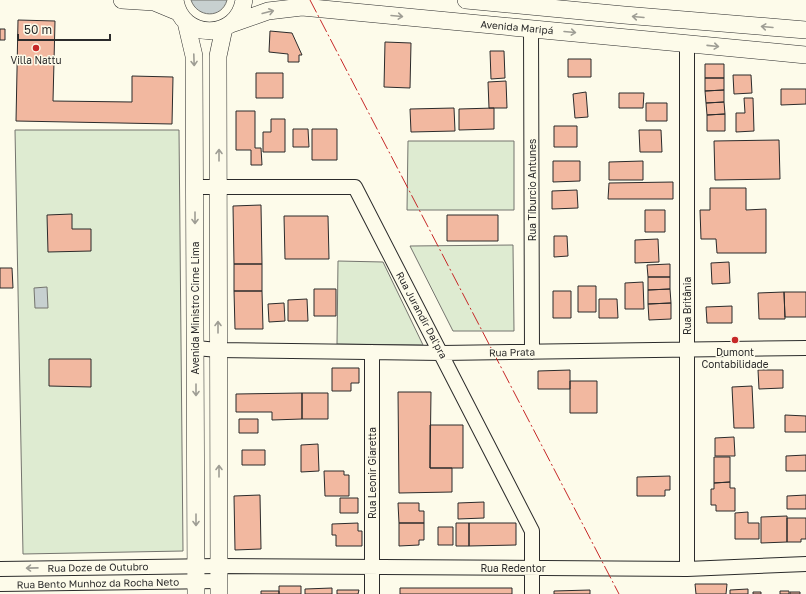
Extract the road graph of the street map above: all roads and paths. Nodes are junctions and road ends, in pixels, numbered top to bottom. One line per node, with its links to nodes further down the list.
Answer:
1 (122, 0): 4 (main road)
2 (244, 0): 5 (main road)
3 (466, 0): 7 (main road, one-way to 3)
4 (179, 11): 5 (main road, Avenida Maripá); 10 (main road, Avenida Ministro Cirne Lima, one-way to 10)
5 (227, 26): 6 (main road, Avenida Maripá, one-way to 6); 11 (main road, one-way to 5)
6 (531, 29): 8 (main road, Avenida Maripá, one-way to 8); 17 (street, Rua Tíburcio Antunes)
7 (806, 30)
8 (687, 43): 9 (main road, Avenida Maripá, one-way to 9); 15 (street, Rua Britânia)
9 (806, 55)
10 (195, 187): 11 (street, Rua Jurandir Dal'pra); 12 (main road, Avenida Ministro Cirne Lima, one-way to 12)
11 (219, 187): 14 (main road, one-way to 11); 18 (street, Rua Jurandir Dal'pra)
12 (196, 348): 14 (street, Rua Prata); 25 (main road, Avenida Ministro Cirne Lima, one-way to 25)
13 (806, 348): 15 (street, Rua Prata)
14 (218, 350): 16 (street, Rua Prata); 24 (main road, one-way to 14)
15 (687, 350): 17 (street, Rua Prata); 23 (street, Rua Britânia)
16 (372, 352): 18 (street, Rua Prata); 20 (street, Rua Leonir Giaretta)
17 (532, 352): 18 (street, Rua Prata)
18 (442, 353): 22 (street, Rua Jurandir Dal'pra)
19 (806, 564): 23 (street, Rua Redentor)
20 (372, 567): 22 (street, Rua Redentor); 24 (street, Rua Redentor); 27 (street, Rua Leonir Giaretta)
21 (0, 568): 25 (street, Rua Doze de Outubro, one-way to 21)
22 (531, 568): 23 (street, Rua Redentor); 28 (street, Rua Jurandir Dal'pra)
23 (687, 569)
24 (219, 580): 25 (street, Rua Redentor)
25 (196, 581): 26 (street, Rua Bento Munhoz da Rocha Neto)
26 (0, 584)
27 (372, 594)
28 (532, 594)

